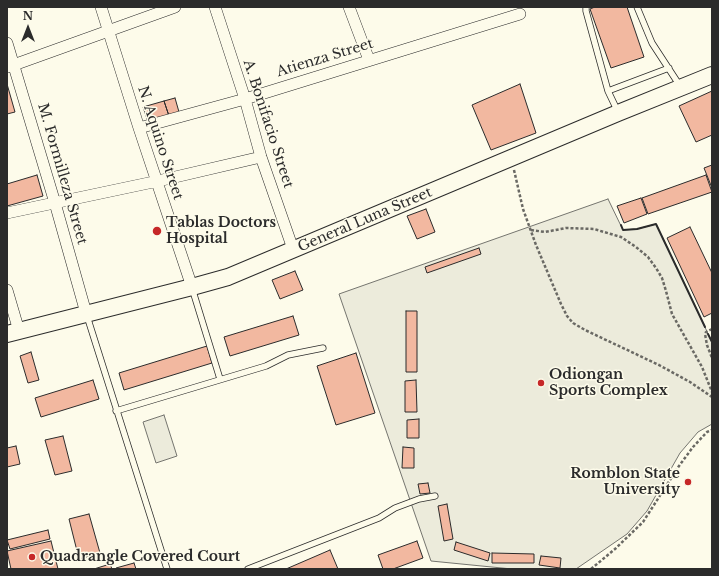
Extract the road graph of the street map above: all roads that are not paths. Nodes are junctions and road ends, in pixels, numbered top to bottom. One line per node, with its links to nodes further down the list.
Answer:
1 (101, 7): 8 (street, N. Aquino Street)
2 (175, 7): 8 (street)
3 (215, 7): 16 (street, A. Bonifacio Street)
4 (348, 7): 10 (street)
5 (586, 7): 15 (lane)
6 (637, 7): 12 (lane)
7 (520, 14): 10 (street, Atienza Street)
8 (109, 32): 11 (street); 18 (street, N. Aquino Street)
9 (7, 43): 11 (street, M. Formilleza Street)
10 (369, 60): 16 (street, Atienza Street)
11 (11, 66): 21 (street, M. Formilleza Street)
12 (669, 68): 14 (lane); 15 (lane)
13 (712, 75): 14 (main road, General Luna Street)
14 (681, 88): 17 (main road, General Luna Street)
15 (608, 91): 17 (lane)
16 (244, 99): 18 (street, Atienza Street); 19 (street, A. Bonifacio Street)
17 (618, 113): 23 (main road, General Luna Street)
18 (139, 128): 20 (street, N. Aquino Street)
19 (261, 157): 20 (street); 23 (street, A. Bonifacio Street)
20 (158, 181): 21 (street); 24 (street, N. Aquino Street)
21 (55, 203): 22 (street); 26 (street, M. Formilleza Street)
22 (7, 212)
23 (293, 249): 24 (main road, General Luna Street)
24 (192, 287): 26 (main road, General Luna Street); 29 (lane)
25 (7, 290): 27 (street)
26 (86, 314): 27 (main road, General Luna Street); 30 (lane)
27 (13, 333)
28 (323, 348): 29 (lane)
29 (220, 380): 30 (lane)
30 (116, 411): 32 (lane)
31 (435, 496): 33 (lane)
32 (167, 569)
33 (248, 569)

